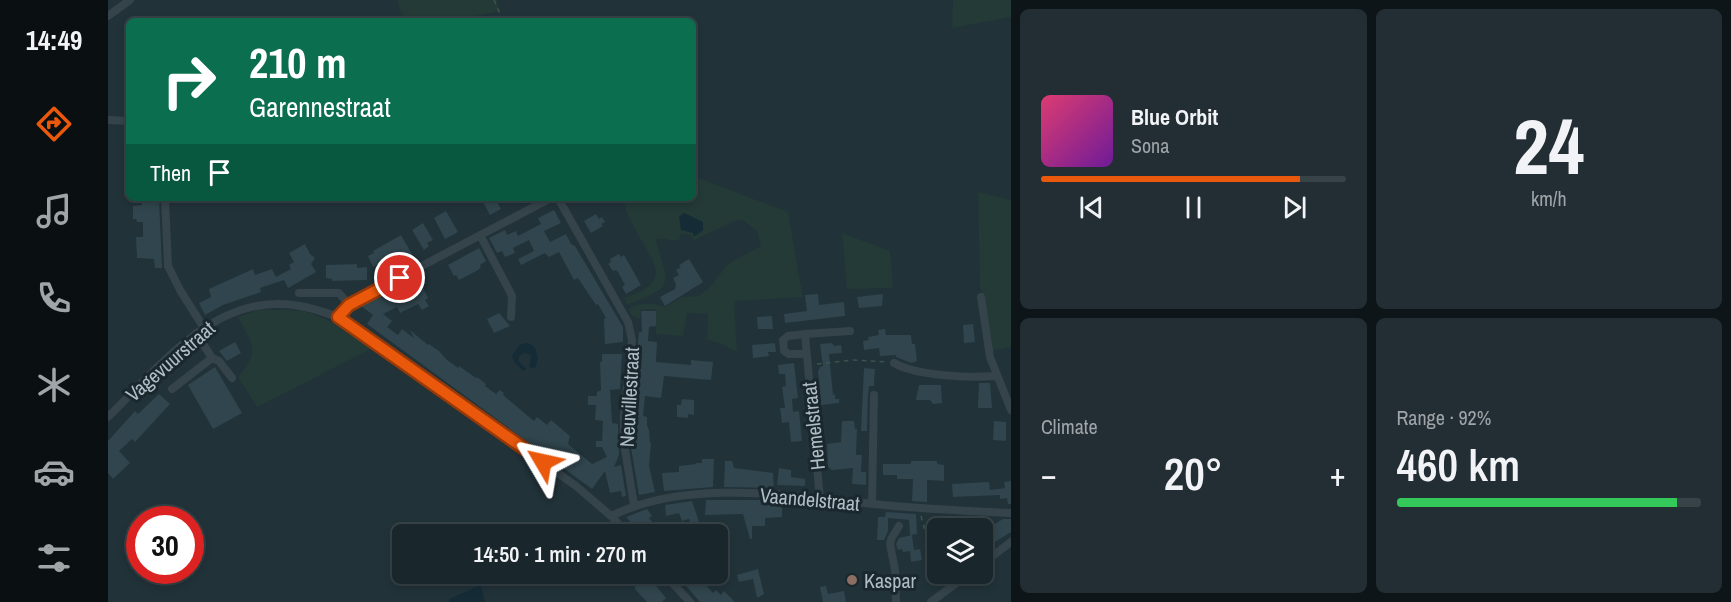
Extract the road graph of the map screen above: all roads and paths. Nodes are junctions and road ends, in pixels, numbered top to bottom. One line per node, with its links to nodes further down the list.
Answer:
1 (130, 0): 3 (street)
2 (494, 0): 4 (path)
3 (108, 16)
4 (502, 18)
5 (108, 120): 6 (street)
6 (126, 121)
7 (165, 201): 18 (street)
8 (545, 201): 10 (street)
9 (560, 201): 33 (street, Neuvillestraat)
10 (480, 236): 14 (street); 17 (street)
11 (299, 293): 12 (street)
12 (318, 293): 14 (street); 15 (street)
13 (981, 297): 25 (street)
14 (349, 305): 16 (street)
15 (315, 310): 16 (street, Vagevuurstraat); 18 (street, Vagevuurstraat)
16 (338, 317): 36 (street, Vagevuurstraat)
17 (512, 317)
18 (200, 330): 22 (street); 30 (street, Vagevuurstraat)
19 (849, 330): 20 (street, Hemelstraat)
20 (805, 334): 21 (street, Hemelstraat); 21 (street, Hemelstraat)
21 (806, 354): 24 (street, Hemelstraat)
22 (212, 358): 26 (street); 27 (street)
23 (894, 363): 24 (path); 25 (street)
24 (807, 365): 31 (street, Hemelstraat)
25 (996, 376): 29 (street)
26 (232, 378)
27 (172, 389)
28 (874, 395): 32 (street)
29 (1011, 410)
30 (108, 417)
31 (820, 499): 32 (street, Vaandelstraat); 33 (street, Vaandelstraat)
32 (872, 504): 34 (street, Vaandelstraat)
33 (634, 505): 36 (street, Vaandelstraat)
34 (921, 509): 35 (street, Vaandelstraat); 43 (path)
35 (1011, 513)
36 (612, 516): 37 (street, Vagevuurstraat)
37 (619, 524)
38 (899, 526): 45 (street)
39 (1011, 542): 40 (street)
40 (993, 556)
41 (673, 584): 44 (street)
42 (956, 584): 43 (street)
43 (945, 592): 46 (street)
44 (690, 602)
45 (896, 602)
46 (931, 602)

